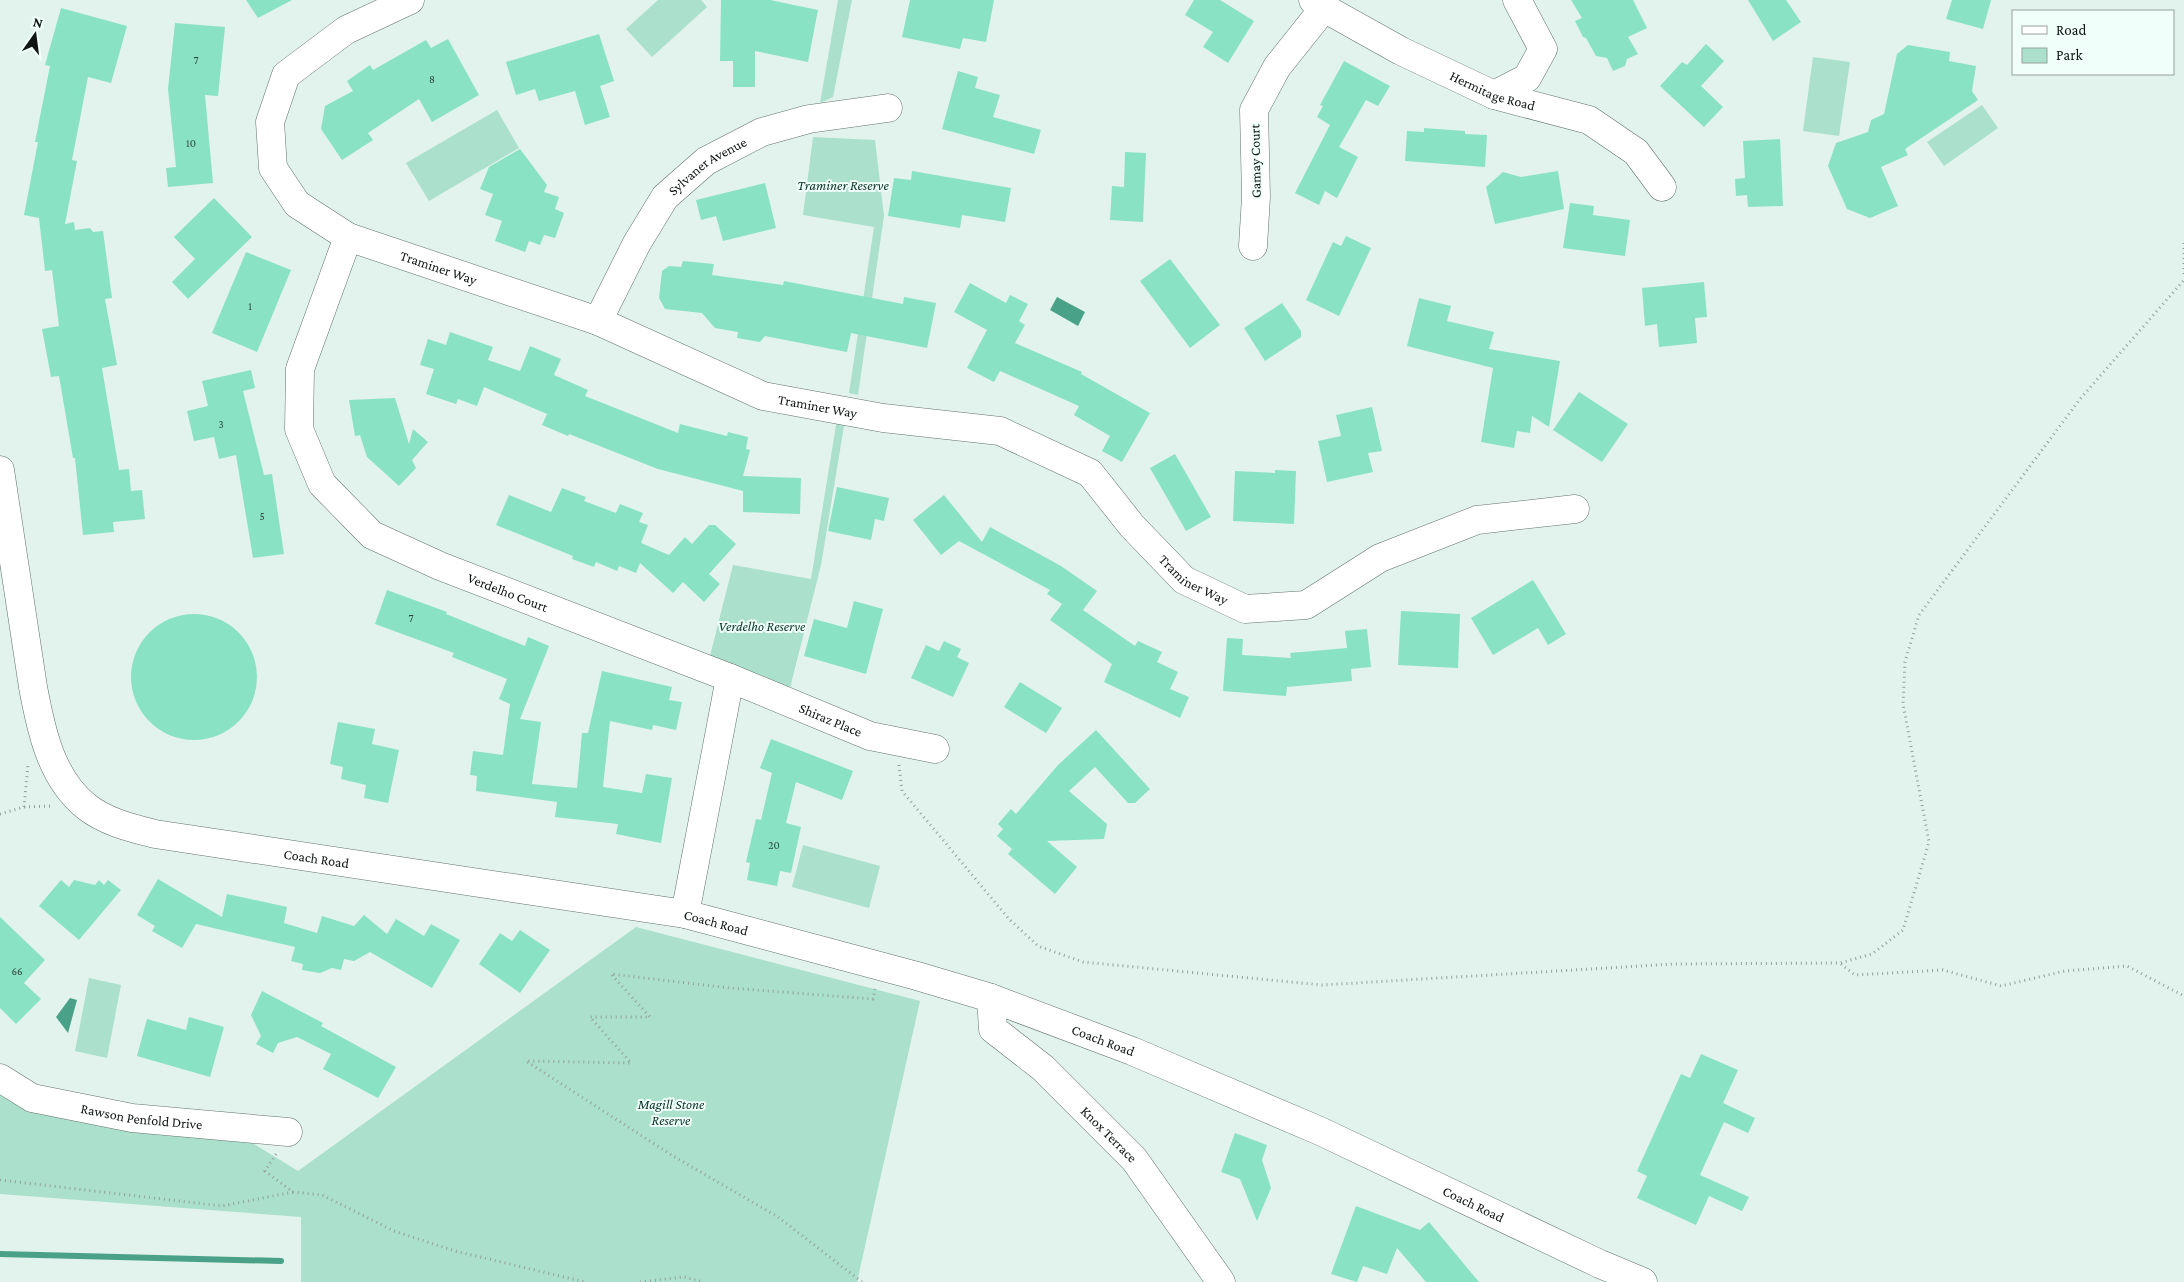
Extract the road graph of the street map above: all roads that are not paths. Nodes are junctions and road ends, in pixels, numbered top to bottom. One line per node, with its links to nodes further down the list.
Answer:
1 (410, 0): 7 (street, Traminer Way)
2 (1517, 0): 4 (street)
3 (1319, 4): 4 (street, Hermitage Road); 8 (street, Gamay Court)
4 (1494, 95): 6 (street, Hermitage Road)
5 (888, 108): 9 (street, Sylvaner Avenue)
6 (1662, 187)
7 (348, 237): 9 (street, Traminer Way); 12 (street, Verdelho Court)
8 (1253, 246)
9 (598, 321): 11 (street, Traminer Way)
10 (0, 470): 14 (street, Coach Road)
11 (1575, 509)
12 (730, 678): 13 (street, Shiraz Place); 14 (street)
13 (935, 748)
14 (685, 914): 15 (street, Coach Road)
15 (991, 998): 18 (street, Knox Terrace); 19 (street, Coach Road)
16 (0, 1078): 17 (street, Rawson Penfold Drive)
17 (288, 1132)
18 (1221, 1282)
19 (1643, 1282)

